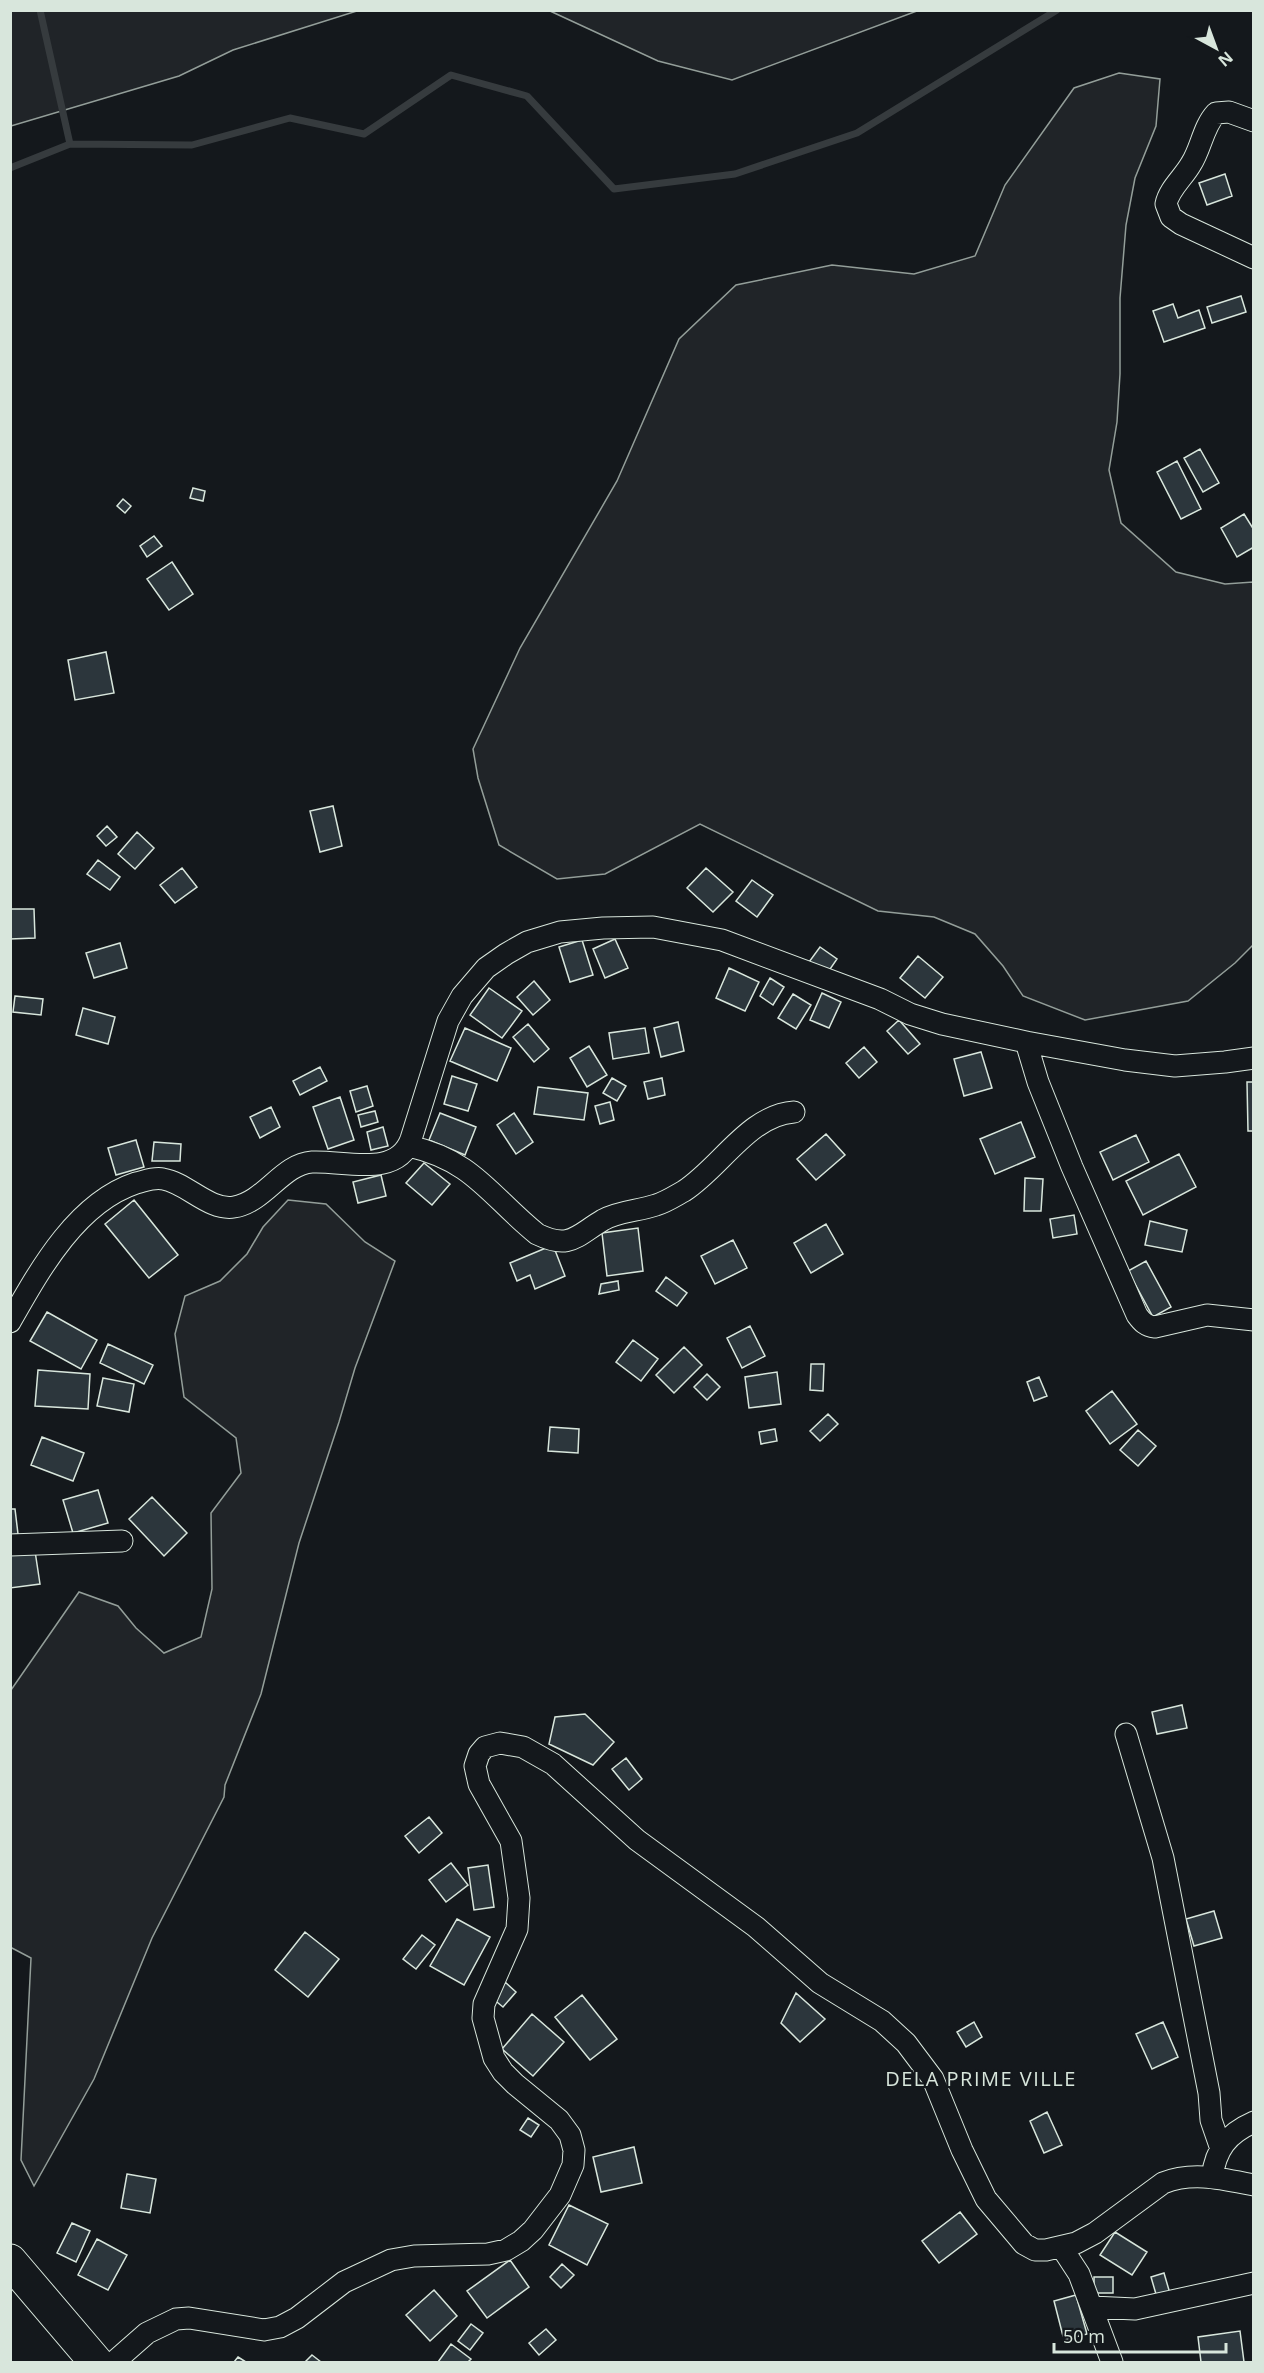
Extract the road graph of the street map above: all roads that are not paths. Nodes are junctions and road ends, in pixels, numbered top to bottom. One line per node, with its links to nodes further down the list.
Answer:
1 (1254, 121): 2 (street)
2 (1254, 258)
3 (1026, 1041): 4 (street); 6 (street); 7 (street)
4 (1254, 1058)
5 (794, 1112): 6 (street)
6 (409, 1146): 8 (street)
7 (1254, 1320)
8 (10, 1322)
9 (122, 1541): 10 (street)
10 (10, 1545)
11 (1126, 1734): 13 (street)
12 (1254, 2122): 13 (street)
13 (1220, 2146): 14 (street)
14 (1212, 2177): 15 (street); 16 (street)
15 (1254, 2185)
16 (1062, 2248): 19 (street); 21 (street)
17 (10, 2261): 20 (main road)
18 (1254, 2283): 19 (street)
19 (1092, 2307): 22 (street)
20 (96, 2362)
21 (114, 2362)
22 (1112, 2362)

